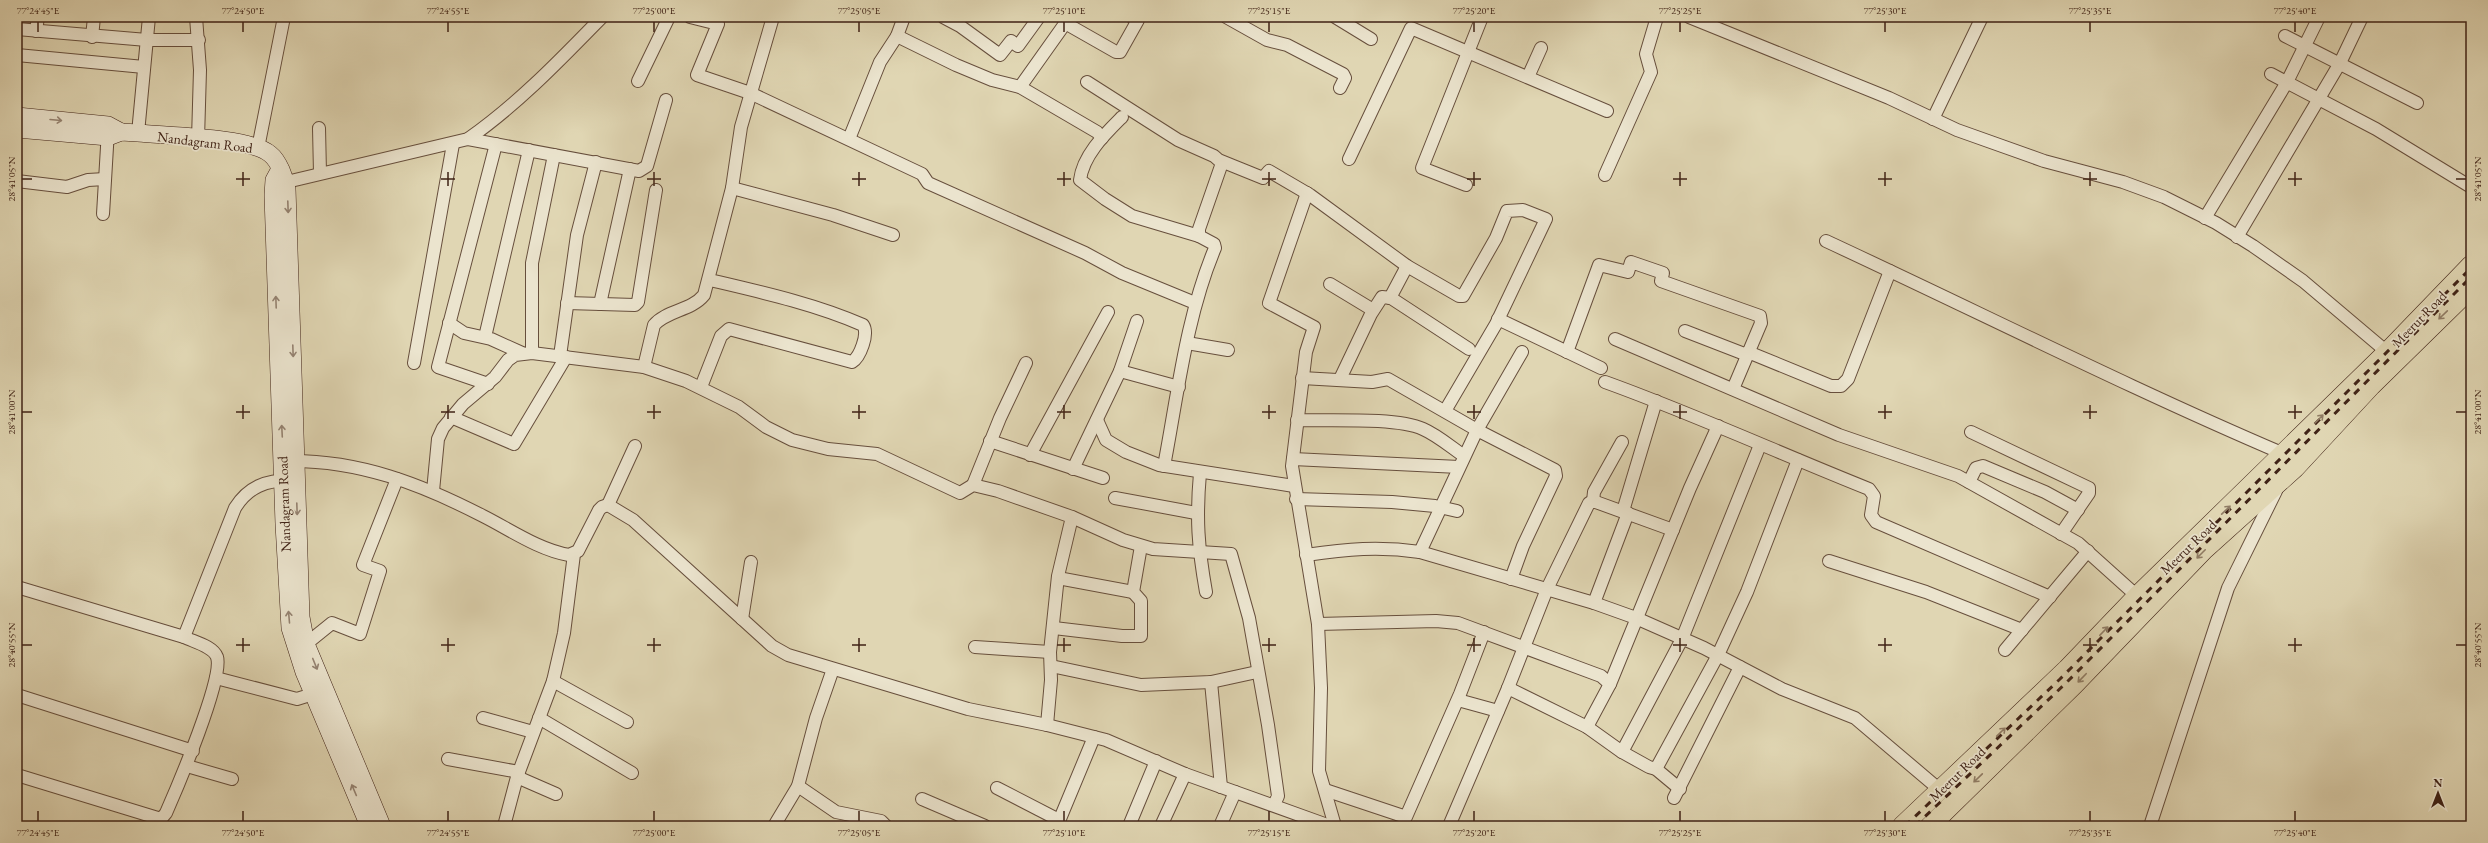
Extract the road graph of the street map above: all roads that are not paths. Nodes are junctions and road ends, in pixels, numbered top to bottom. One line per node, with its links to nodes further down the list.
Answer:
1 (38, 17): 25 (street)
2 (94, 17): 28 (street)
3 (149, 17): 30 (street)
4 (196, 17): 31 (street)
5 (284, 17): 63 (street)
6 (602, 17): 59 (street)
7 (670, 17): 40 (street)
8 (690, 17): 45 (street)
9 (773, 17): 45 (street)
10 (904, 17): 26 (street)
11 (943, 17): 23 (street)
12 (1040, 17): 23 (street)
13 (1132, 17): 22 (street)
14 (1226, 17): 44 (street)
15 (1335, 17): 29 (street)
16 (1482, 17): 34 (street)
17 (1657, 17): 71 (street)
18 (1689, 17): 52 (street)
19 (1982, 17): 52 (street)
20 (2318, 17): 32 (street)
21 (2362, 17): 36 (street)
22 (1068, 20): 43 (street)
23 (962, 22)
24 (17, 29): 25 (street)
25 (36, 31): 28 (street)
26 (897, 36): 43 (street); 60 (street)
27 (2285, 36): 32 (street)
28 (92, 37): 30 (street)
29 (1370, 39)
30 (146, 40): 31 (street); 37 (street)
31 (199, 40): 58 (street)
32 (2306, 46): 36 (street); 42 (street)
33 (1542, 48): 39 (street)
34 (1468, 51): 39 (street); 66 (street); 75 (street)
35 (17, 55): 37 (street)
36 (2340, 63): 46 (street); 48 (street)
37 (144, 67): 56 (street)
38 (2271, 74): 42 (street)
39 (1528, 77): 49 (street)
40 (638, 81)
41 (1086, 82): 67 (street)
42 (2287, 82): 46 (street); 81 (street)
43 (1020, 87): 57 (street)
44 (1340, 88)
45 (750, 92): 60 (street); 77 (street)
46 (2318, 99): 76 (street); 84 (street)
47 (666, 100): 69 (street)
48 (2417, 103)
49 (1607, 111)
50 (17, 116): 55 (street, one-way to 55)
51 (1122, 117): 57 (street)
52 (1933, 119): 81 (street)
53 (319, 128): 70 (street)
54 (17, 129): 55 (street)
55 (112, 131): 56 (street, Nandagram Road); 72 (street)
56 (138, 133): 58 (street, Nandagram Road)
57 (1102, 138): 83 (street)
58 (198, 139): 63 (street, Nandagram Road)
59 (468, 139): 61 (street); 62 (street)
60 (848, 139): 94 (street)
61 (453, 144): 70 (street); 113 (street)
62 (496, 144): 64 (street); 100 (street)
63 (258, 148): 73 (street, Nandagram Road)
64 (529, 150): 65 (street); 102 (street)
65 (554, 154): 68 (street); 110 (street)
66 (1349, 159)
67 (1221, 161): 79 (street); 83 (street)
68 (596, 162): 69 (street); 93 (street)
69 (630, 169): 95 (street)
70 (320, 173): 73 (street)
71 (1605, 175)
72 (106, 179): 74 (street); 80 (street)
73 (280, 179): 142 (street, Nandagram Road)
74 (17, 180)
75 (1466, 185)
76 (2471, 187)
77 (732, 188): 82 (street); 89 (street)
78 (656, 190): 95 (street)
79 (1307, 193): 87 (street); 118 (street)
80 (103, 214)
81 (2205, 218): 84 (street)
82 (893, 235)
83 (1199, 236): 94 (street)
84 (2237, 237): 109 (street)
85 (1826, 242): 88 (street)
86 (2471, 265): 91 (main road, Meerut Road)
87 (1407, 266): 92 (street); 98 (street)
88 (1890, 271): 111 (street); 137 (street)
89 (710, 280): 115 (street); 122 (street)
90 (1330, 284): 96 (street)
91 (2466, 290): 109 (main road, Meerut Road); 149 (main road, Meerut Road, one-way to 149)
92 (1390, 298): 96 (street); 105 (street)
93 (567, 303): 95 (street); 112 (street)
94 (1195, 303): 104 (street)
95 (600, 304)
96 (1373, 310): 119 (street)
97 (1108, 312): 138 (street)
98 (1498, 319): 108 (street); 126 (street)
99 (1137, 321): 117 (street)
100 (449, 323): 102 (street); 121 (street)
101 (1685, 331): 111 (street)
102 (485, 338): 110 (street)
103 (1615, 339): 124 (street)
104 (1187, 343): 106 (street); 123 (street)
105 (1469, 349)
106 (1228, 350)
107 (1522, 352): 131 (street)
108 (1567, 352): 111 (street); 116 (street)
109 (2387, 352): 137 (main road, Meerut Road, one-way to 109)
110 (527, 353): 112 (street); 121 (street)
111 (1747, 353): 124 (street)
112 (563, 357): 115 (street); 127 (street)
113 (414, 363)
114 (1026, 363): 133 (street)
115 (644, 367): 122 (street)
116 (1601, 368)
117 (1120, 371): 123 (street); 128 (street)
118 (1302, 378): 119 (street); 129 (street)
119 (1340, 379): 126 (street)
120 (1605, 382): 125 (street)
121 (488, 384): 127 (street)
122 (701, 387): 152 (street)
123 (1179, 387): 143 (street)
124 (1733, 389): 151 (street)
125 (1656, 401): 130 (street); 162 (street)
126 (1445, 411): 131 (street)
127 (451, 417): 154 (street)
128 (1097, 420): 143 (street); 145 (street)
129 (1297, 420): 139 (street); 140 (street)
130 (1718, 426): 135 (street); 165 (street)
131 (1477, 430): 139 (street); 176 (street)
132 (1971, 432): 160 (street)
133 (990, 441): 138 (street); 152 (street)
134 (1622, 442): 157 (street)
135 (1760, 445): 141 (street); 191 (street)
136 (635, 446): 158 (street)
137 (2284, 454): 181 (main road, Meerut Road, one-way to 137)
138 (1030, 455): 145 (street)
139 (1464, 456): 144 (street)
140 (1293, 459): 144 (street); 153 (street)
141 (1798, 460): 182 (street); 197 (street)
142 (289, 461): 148 (street); 150 (street, Nandagram Road)
143 (1164, 466): 146 (street)
144 (1459, 467): 159 (street)
145 (1073, 469): 147 (street)
146 (1200, 472): 153 (street); 163 (street)
147 (1103, 478)
148 (397, 479): 154 (street); 192 (street)
149 (2282, 479): 253 (main road, Meerut Road, one-way to 253); 254 (street)
150 (290, 480): 190 (street); 192 (street, Nandagram Road, one-way to 192); 207 (street, Nandagram Road, one-way to 150)
151 (1969, 482): 160 (street); 166 (street)
152 (973, 485): 164 (street)
153 (1294, 486): 156 (street)
154 (433, 492): 171 (street)
155 (1115, 498): 163 (street)
156 (1296, 499): 159 (street); 172 (street)
157 (1594, 501): 162 (street); 178 (street)
158 (608, 505): 171 (street); 185 (street)
159 (1442, 509): 161 (street); 169 (street)
160 (2078, 510): 166 (street)
161 (1457, 511)
162 (1626, 512): 165 (street); 183 (street)
163 (1196, 513): 170 (street)
164 (1072, 517): 167 (street); 175 (street)
165 (1673, 530): 184 (street)
166 (2061, 534): 168 (street)
167 (1141, 546): 170 (street); 179 (street)
168 (2088, 551): 181 (street); 182 (street)
169 (1420, 552): 172 (street); 176 (street)
170 (1199, 553): 180 (street); 201 (street)
171 (574, 554): 203 (street)
172 (1306, 556): 186 (street)
173 (1828, 561): 188 (street)
174 (751, 562): 185 (street)
175 (1058, 578): 179 (street); 187 (street)
176 (1511, 579): 178 (street)
177 (17, 587): 190 (street)
178 (1547, 589): 183 (street); 193 (street)
179 (1133, 592): 187 (street)
180 (1206, 592)
181 (2137, 596): 233 (main road, Meerut Road, one-way to 181)
182 (2050, 597): 188 (street)
183 (1594, 603): 184 (street)
184 (1636, 618): 191 (street); 205 (street)
185 (742, 620): 200 (street)
186 (1318, 624): 189 (street); 232 (street)
187 (1054, 628): 196 (street)
188 (2022, 630): 195 (street)
189 (1484, 632): 193 (street); 209 (street)
190 (184, 637): 202 (street)
191 (1682, 639): 197 (street); 219 (street)
192 (306, 644): 207 (street, Nandagram Road, one-way to 207)
193 (1523, 646): 205 (street); 206 (street)
194 (975, 647): 196 (street)
195 (2004, 650)
196 (1050, 652): 198 (street)
197 (1718, 655): 199 (street); 223 (street)
198 (1051, 666): 204 (street); 214 (street)
199 (1740, 667): 223 (street); 233 (street)
200 (833, 669): 214 (street); 229 (street)
201 (1257, 672): 204 (street); 237 (street)
202 (216, 678): 207 (street); 218 (street)
203 (553, 682): 212 (street); 213 (street)
204 (1211, 682): 230 (street)
205 (1610, 684): 215 (street)
206 (1508, 688): 210 (street); 215 (street)
207 (320, 693): 238 (street, Nandagram Road)
208 (17, 695): 218 (street)
209 (1458, 700): 210 (street); 232 (street)
210 (1498, 711): 251 (street)
211 (482, 718): 216 (street)
212 (539, 718): 216 (street); 224 (street)
213 (627, 722)
214 (1047, 724): 217 (street)
215 (1587, 727): 219 (street)
216 (533, 732): 227 (street)
217 (1094, 737): 221 (street); 241 (street)
218 (193, 751): 222 (street)
219 (1622, 752): 223 (street)
220 (448, 759): 227 (street)
221 (1156, 761): 225 (street); 246 (street)
222 (187, 766): 228 (street); 240 (street)
223 (1656, 769)
224 (632, 773)
225 (1185, 774): 230 (street); 247 (street)
226 (17, 775): 240 (street)
227 (518, 775): 235 (street); 242 (street)
228 (232, 780)
229 (798, 786): 243 (street); 244 (street)
230 (1220, 786): 234 (street)
231 (997, 788): 241 (street)
232 (1325, 790): 250 (street)
233 (1940, 790): 252 (main road, Meerut Road)
234 (1235, 792): 237 (street); 248 (street)
235 (556, 794)
236 (922, 799): 245 (street)
237 (1274, 806): 239 (street)
238 (373, 820)
239 (1302, 821): 249 (street)
240 (160, 823)
241 (1058, 823)
242 (504, 826)
243 (774, 826)
244 (886, 826)
245 (985, 826)
246 (1129, 826)
247 (1161, 826)
248 (1220, 826)
249 (1330, 826)
250 (1335, 826)
251 (1449, 826)
252 (1902, 826)
253 (1930, 826)
254 (2150, 826)

